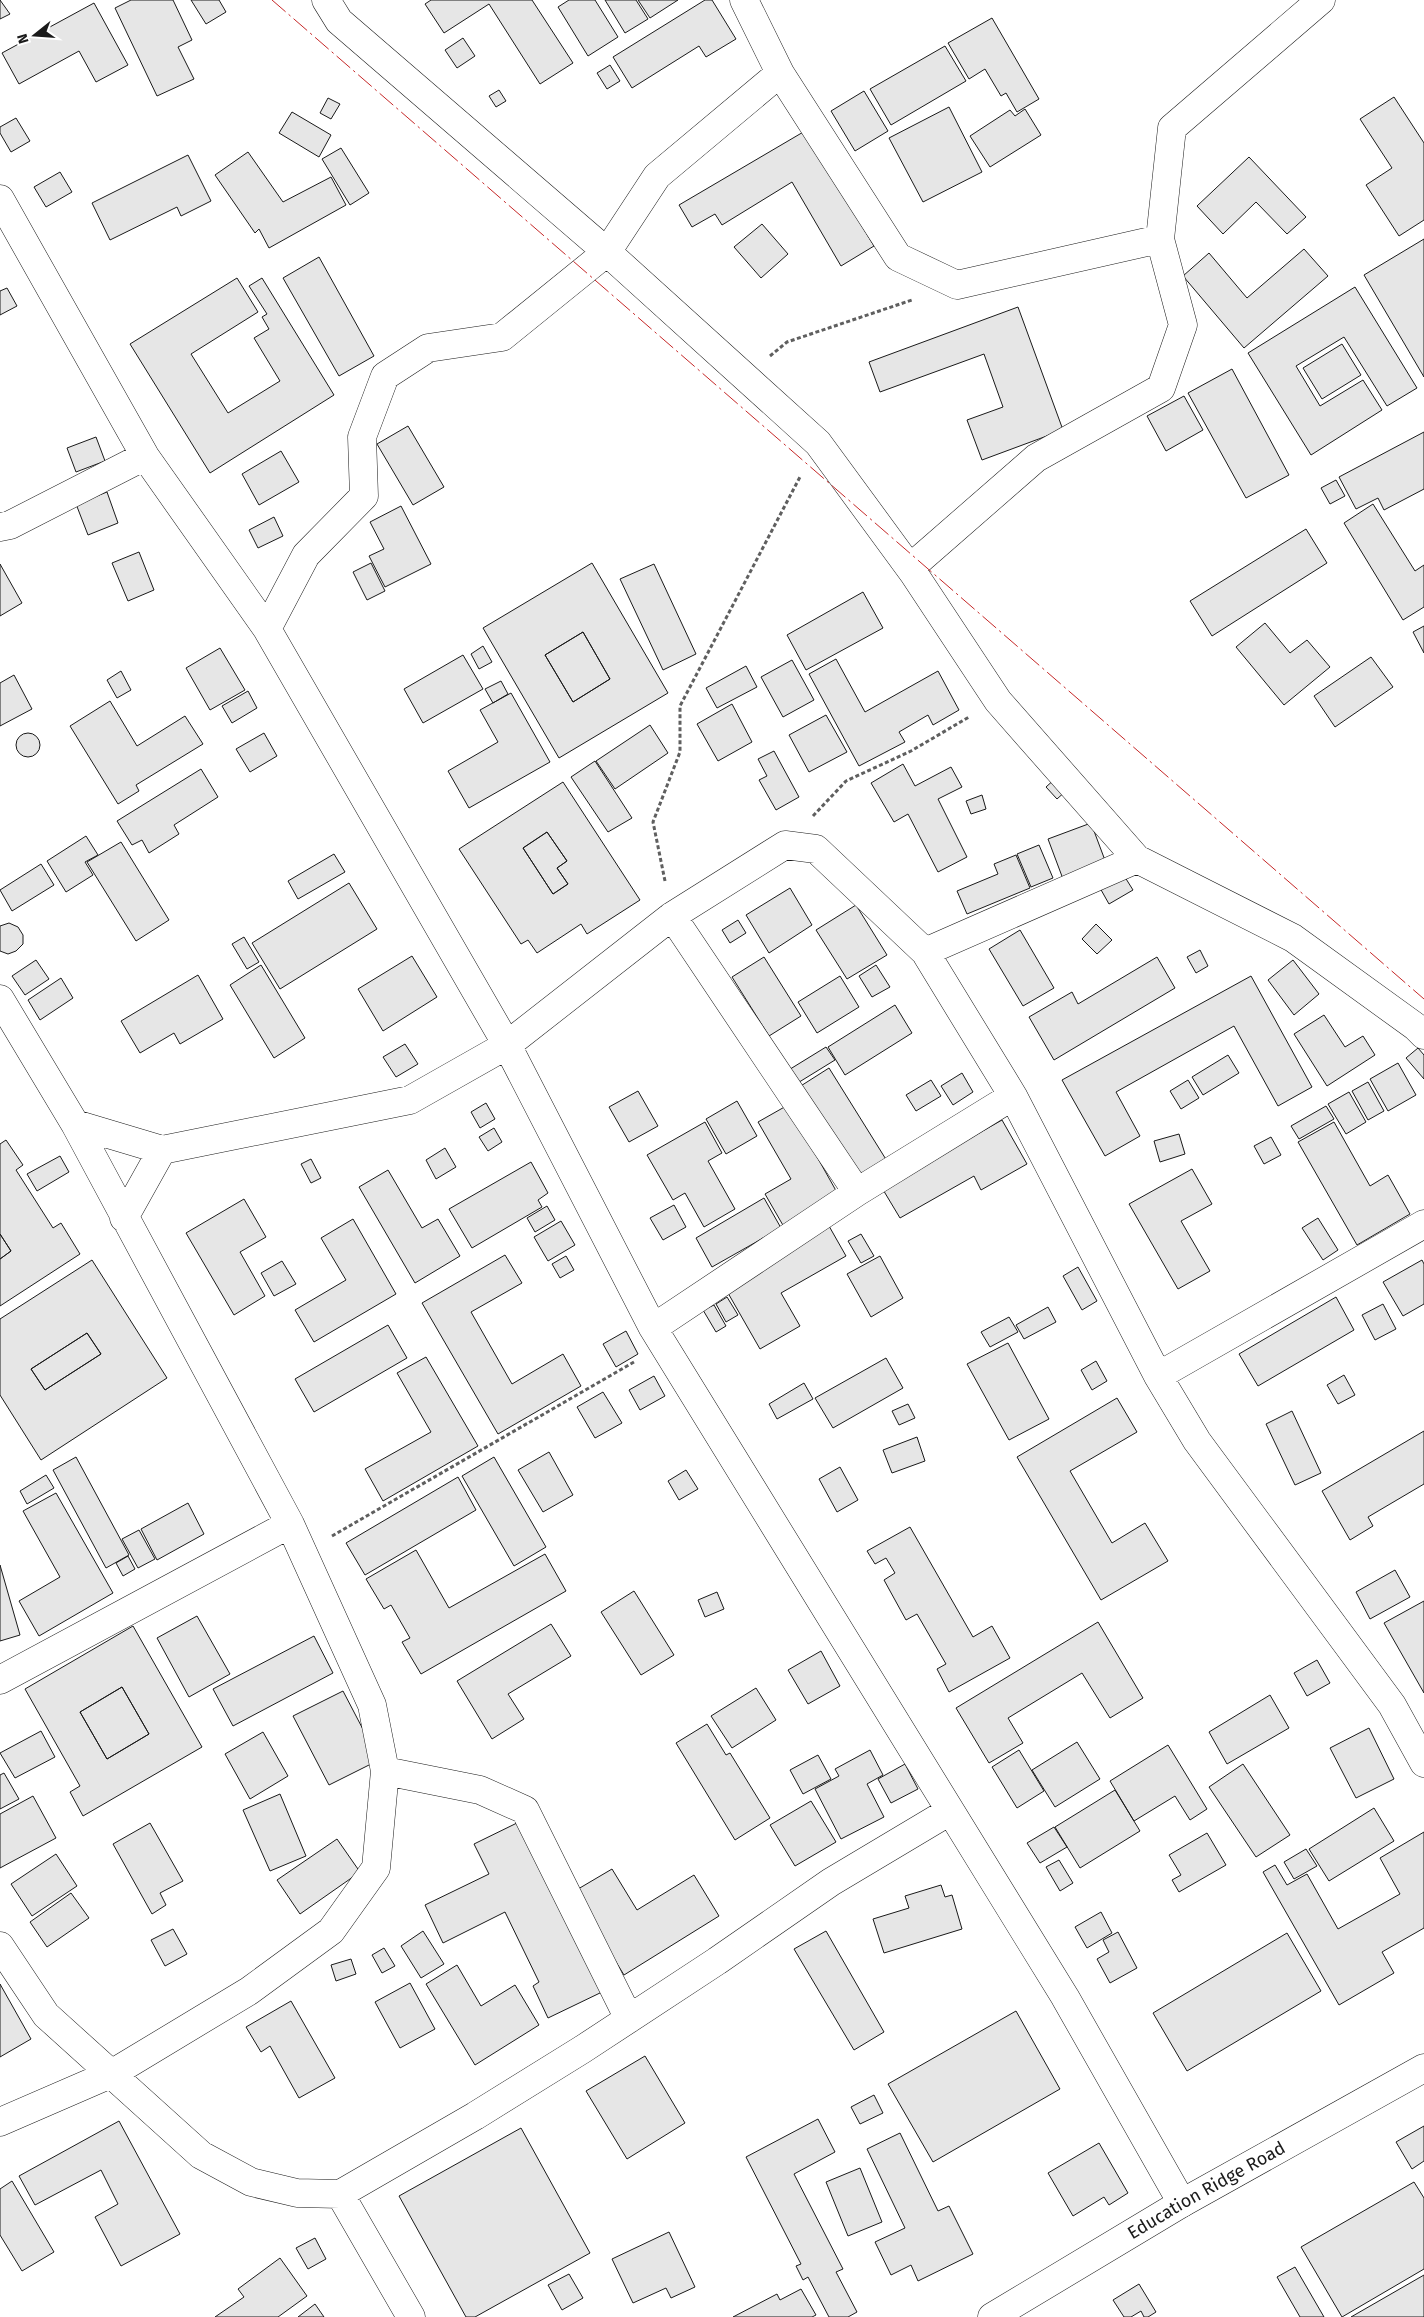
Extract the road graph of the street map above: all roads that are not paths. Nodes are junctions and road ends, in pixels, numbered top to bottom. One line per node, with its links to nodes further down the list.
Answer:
1 (326, 0): 7 (street)
2 (744, 0): 4 (street)
3 (1322, 0): 6 (street)
4 (780, 73): 6 (street); 7 (street)
5 (0, 199): 8 (street)
6 (1160, 239): 10 (street)
7 (606, 252): 10 (street); 11 (street)
8 (145, 456): 9 (street); 11 (street)
9 (0, 527)
10 (910, 568): 12 (street)
11 (267, 629): 17 (street)
12 (1137, 859): 14 (street); 16 (street)
13 (672, 916): 14 (street); 17 (street); 21 (street)
14 (925, 952): 18 (street)
15 (0, 999): 19 (street)
16 (1424, 1035)
17 (507, 1045): 20 (street); 24 (street)
18 (1013, 1096): 21 (street); 25 (street)
19 (75, 1124): 20 (street); 22 (street)
20 (162, 1150): 22 (street)
21 (857, 1192): 24 (street)
22 (124, 1218): 26 (street)
23 (1424, 1224): 25 (street)
24 (658, 1337): 30 (street)
25 (1158, 1376): 28 (street)
26 (290, 1524): 27 (street); 29 (street)
27 (0, 1680)
28 (1424, 1764)
29 (385, 1771): 32 (street); 34 (street)
30 (950, 1811): 32 (street); 37 (street)
31 (0, 1946): 34 (street)
32 (629, 2019): 36 (street)
33 (1424, 2068): 37 (street, Education Ridge Road)
34 (113, 2074): 35 (street); 36 (street)
35 (0, 2122)
36 (340, 2194): 38 (street)
37 (1182, 2203): 39 (street, Education Ridge Road)
38 (411, 2317)
39 (992, 2317)

